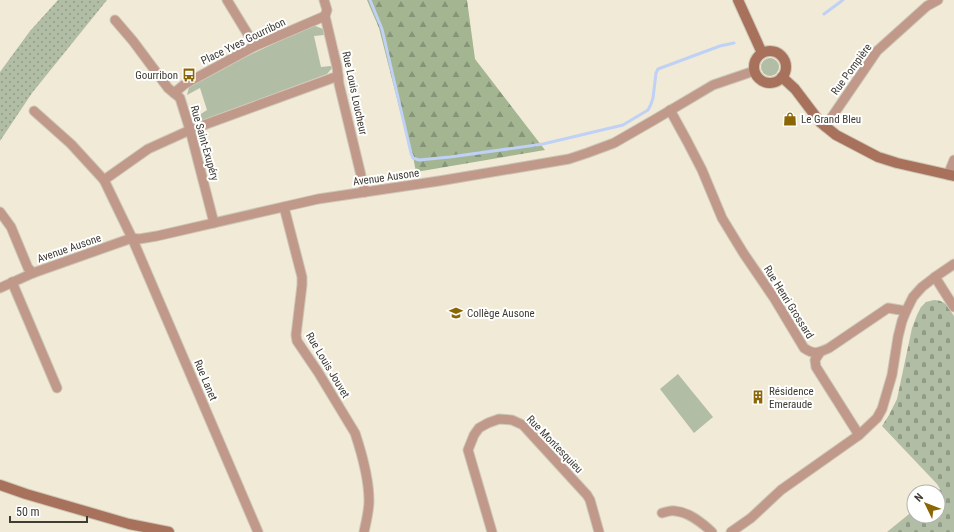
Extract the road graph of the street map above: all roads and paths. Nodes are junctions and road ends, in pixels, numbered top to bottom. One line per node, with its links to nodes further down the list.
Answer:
1 (228, 0): 7 (street)
2 (324, 0): 5 (street, Rue Louis Loucheur)
3 (738, 0): 8 (street)
4 (938, 0): 15 (street, Rue Pompière)
5 (325, 16): 7 (street, Place Yves Gourribon); 10 (street, Rue Louis Loucheur)
6 (115, 20): 12 (street, Rue Saint-Exupéry)
7 (255, 46): 12 (street, Place Yves Gourribon)
8 (762, 53): 9 (street); 11 (street)
9 (754, 71): 11 (street); 13 (street, Avenue Ausone)
10 (338, 76): 16 (street); 20 (street, Rue Louis Loucheur)
11 (782, 77): 15 (street)
12 (174, 93): 16 (street, Rue Saint-Exupéry)
13 (670, 110): 20 (street, Avenue Ausone); 32 (street, Rue Henri Grossard)
14 (34, 111): 19 (street, Rue Lanet)
15 (825, 127): 18 (street)
16 (190, 130): 19 (street); 23 (street, Rue Saint-Exupéry)
17 (954, 160): 18 (street)
18 (951, 175)
19 (104, 180): 24 (street, Rue Lanet)
20 (365, 192): 21 (street, Avenue Ausone)
21 (284, 207): 23 (street, Avenue Ausone); 39 (street, Rue Louis Jouvet)
22 (0, 212): 26 (street)
23 (214, 223): 24 (street, Avenue Ausone)
24 (132, 238): 26 (street, Avenue Ausone); 38 (street, Rue Lanet)
25 (954, 264): 27 (street)
26 (33, 273): 28 (street, Avenue Ausone)
27 (935, 277): 30 (street); 31 (street)
28 (12, 282): 29 (street, Avenue Ausone); 33 (street)
29 (0, 288)
30 (954, 307)
31 (906, 311): 32 (street); 34 (street)
32 (820, 352): 34 (street)
33 (57, 388)
34 (859, 435): 43 (street)
35 (0, 485): 37 (street)
36 (662, 513): 42 (street)
37 (169, 532)
38 (258, 532)
39 (364, 532)
40 (492, 532): 41 (street, Rue Montesquieu)
41 (599, 532)
42 (712, 532)
43 (731, 532)

